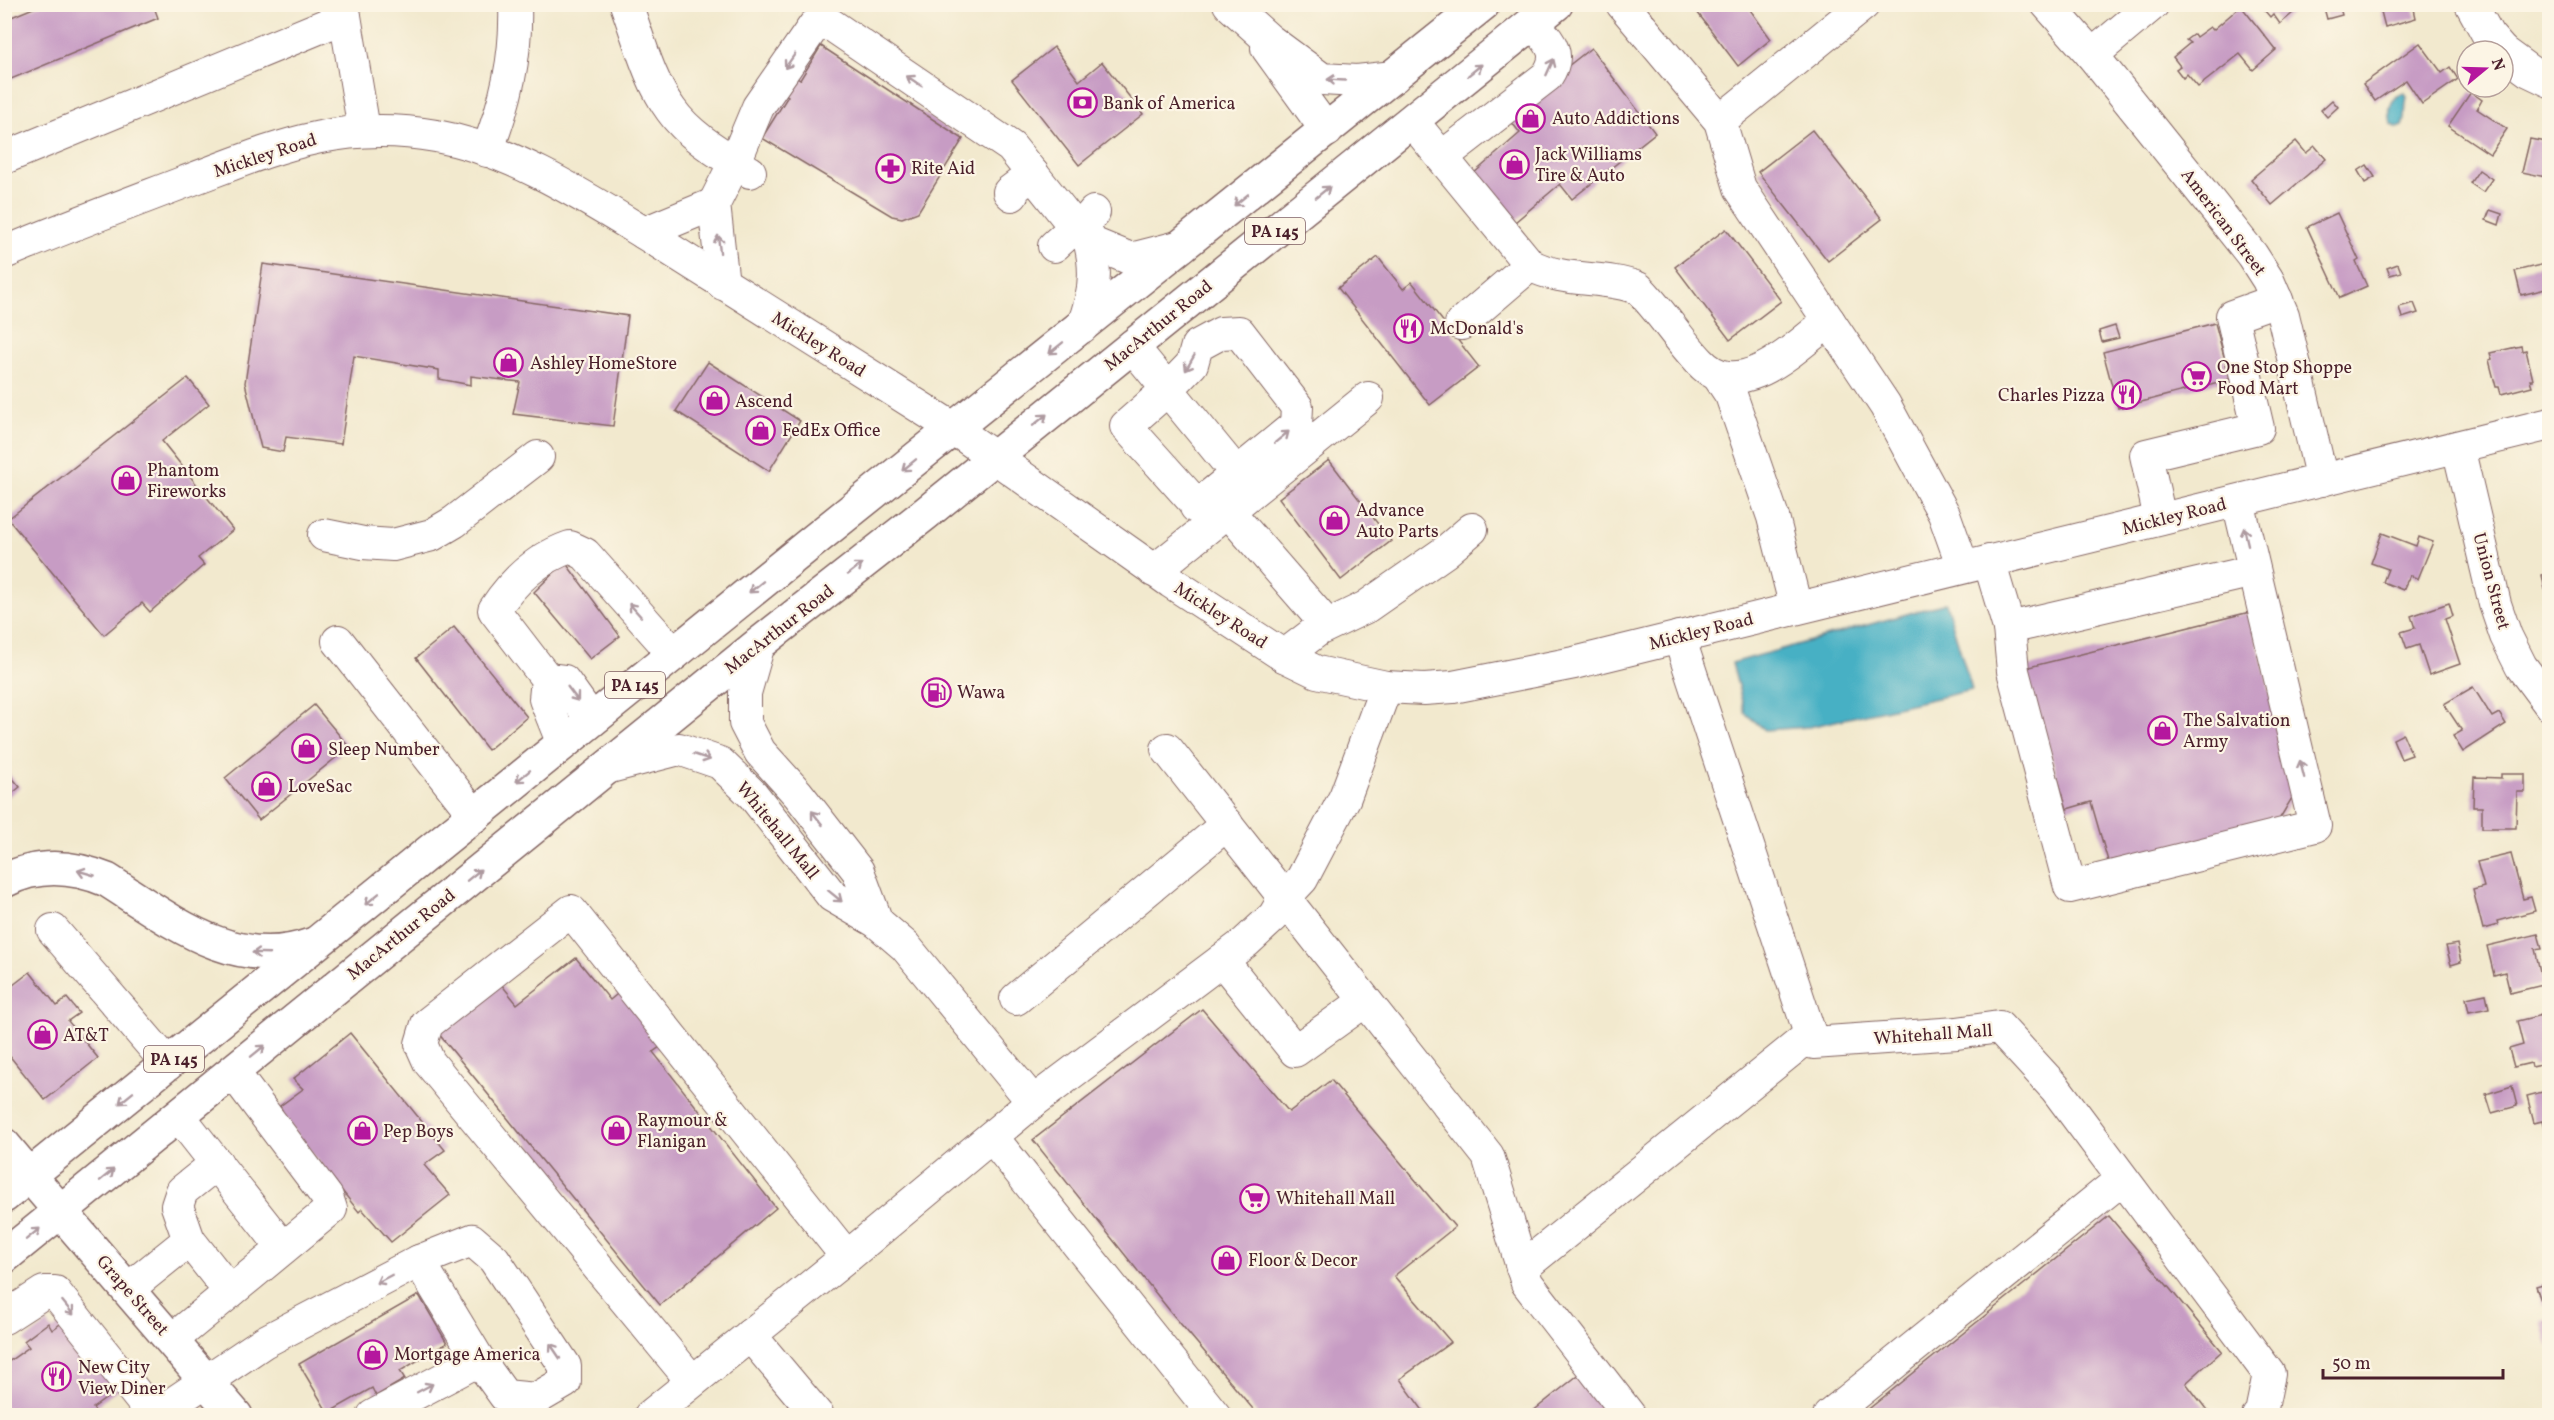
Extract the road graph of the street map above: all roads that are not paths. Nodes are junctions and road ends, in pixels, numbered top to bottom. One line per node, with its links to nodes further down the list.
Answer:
1 (515, 4): 21 (street)
2 (626, 4): 24 (street)
3 (1483, 4): 15 (main road, PA 145)
4 (1622, 4): 18 (street)
5 (2047, 4): 13 (street, American Street)
6 (2153, 4): 13 (street)
7 (2470, 4): 12 (street)
8 (1848, 10): 18 (street)
9 (344, 11): 19 (street); 23 (street)
10 (1545, 14): 17 (main road, MacArthur Road / PA 145, one-way to 10); 22 (street, one-way to 10)
11 (1240, 15): 15 (street, one-way to 11); 20 (street)
12 (2492, 39)
13 (2092, 55): 32 (street, American Street)
14 (2515, 60): 16 (street)
15 (1394, 77): 20 (main road, PA 145)
16 (2550, 81)
17 (1412, 121): 22 (street); 36 (main road, MacArthur Road / PA 145, one-way to 17)
18 (1720, 122): 33 (street)
19 (364, 130): 21 (street, Mickley Road); 29 (street, Mickley Road)
20 (1327, 131): 28 (main road, PA 145, one-way to 28)
21 (487, 151): 27 (street, Mickley Road)
22 (1442, 157): 30 (street)
23 (4, 158)
24 (743, 167): 25 (street); 26 (street, one-way to 24)
25 (714, 204): 27 (street); 31 (street, one-way to 25)
26 (1079, 232): 28 (street); 35 (street)
27 (644, 233): 31 (street, Mickley Road)
28 (1183, 246): 35 (main road, PA 145)
29 (4, 253)
30 (1530, 265): 34 (street); 37 (street)
31 (723, 284): 43 (street, Mickley Road)
32 (2277, 300): 40 (street, American Street); 42 (street)
33 (1828, 321): 37 (street); 54 (street)
34 (1461, 324)
35 (1082, 327): 43 (main road, PA 145, one-way to 43)
36 (1132, 346): 38 (street); 46 (main road, MacArthur Road / PA 145, one-way to 36)
37 (1719, 377): 57 (street)
38 (1167, 390): 47 (street); 47 (street, one-way to 38); 50 (street)
39 (1368, 398): 50 (street)
40 (2308, 418): 42 (street); 48 (street, American Street)
41 (2550, 424): 44 (street, Mickley Road)
42 (2258, 428): 51 (street)
43 (954, 429): 46 (street, Mickley Road); 63 (main road, PA 145, one-way to 63)
44 (2458, 447): 48 (street, Mickley Road); 67 (street, Union Street)
45 (538, 457): 53 (street)
46 (995, 457): 55 (street, Mickley Road); 62 (main road, MacArthur Road / PA 145, one-way to 46)
47 (1237, 474): 50 (street)
48 (2322, 480): 49 (street, Mickley Road)
49 (2238, 501): 51 (street, Mickley Road); 56 (street, one-way to 49)
50 (1212, 514): 55 (street); 58 (street)
51 (2160, 519): 54 (street, Mickley Road)
52 (1472, 529): 58 (street)
53 (324, 535)
54 (1976, 564): 57 (street, Mickley Road); 59 (street)
55 (1154, 571): 64 (street, Mickley Road)
56 (2254, 571): 59 (street); 59 (street, one-way to 56)
57 (1796, 608): 60 (street, Mickley Road)
58 (1328, 625): 64 (street)
59 (2009, 628)
60 (1679, 637): 66 (street, Mickley Road); 82 (street)
61 (338, 641): 72 (street)
62 (759, 644): 71 (main road, MacArthur Road / PA 145); 76 (street, Whitehall Mall, one-way to 62)
63 (674, 654): 65 (street, one-way to 65); 68 (main road, PA 145)
64 (1284, 656): 66 (street, Mickley Road)
65 (547, 679): 68 (street, one-way to 68); 69 (street)
66 (1386, 687): 75 (street)
67 (2550, 705)
68 (592, 720): 69 (main road, PA 145)
69 (563, 744): 72 (main road, PA 145, one-way to 72)
70 (1167, 749): 73 (street)
71 (606, 768): 76 (street, Whitehall Mall, one-way to 76); 84 (main road, MacArthur Road / PA 145, one-way to 71)
72 (475, 816): 78 (main road, PA 145, one-way to 78)
73 (1227, 824): 75 (street); 80 (street)
74 (4, 881): 78 (main road, one-way to 74)
75 (1285, 897): 79 (street); 81 (street)
76 (877, 922): 85 (street, Whitehall Mall)
77 (53, 930): 83 (street)
78 (318, 943): 83 (main road, PA 145)
79 (1222, 960): 81 (street); 85 (street)
80 (1016, 999)
81 (1365, 1001): 99 (street)
82 (1810, 1035): 91 (street, Whitehall Mall); 99 (street)
83 (168, 1064): 90 (main road, PA 145, one-way to 90)
84 (233, 1071): 86 (main road, MacArthur Road / PA 145); 95 (street)
85 (1033, 1102): 87 (street)
86 (179, 1116): 89 (street); 93 (main road, MacArthur Road / PA 145, one-way to 86)
87 (992, 1137): 97 (street); 113 (street)
88 (4, 1145): 90 (main road, Grape Street)
89 (217, 1163): 94 (street); 95 (street)
90 (30, 1176): 92 (main road, PA 145); 93 (main road, Grape Street)
91 (2122, 1179): 115 (street); 116 (street, Whitehall Mall)
92 (4, 1196)
93 (62, 1212): 96 (main road, MacArthur Road / PA 145, one-way to 93); 100 (main road, Grape Street)
94 (189, 1240): 100 (street); 101 (street)
95 (284, 1248): 101 (street)
96 (4, 1257)
97 (848, 1257): 103 (street); 106 (street)
98 (419, 1261): 105 (street); 105 (street, one-way to 98); 107 (street, one-way to 107)
99 (1522, 1268): 114 (street)
100 (128, 1289): 104 (main road, Grape Street)
101 (230, 1292): 104 (street)
102 (4, 1318): 108 (street, one-way to 108)
103 (750, 1335): 106 (street); 112 (street)
104 (172, 1340): 107 (main road, Grape Street)
105 (479, 1360): 110 (street, one-way to 105)
106 (692, 1381): 111 (street)
107 (207, 1382): 108 (street); 109 (main road, Grape Street)
108 (154, 1416)
109 (236, 1416)
110 (373, 1416)
111 (650, 1416)
112 (818, 1416)
113 (1215, 1416)
114 (1630, 1416)
115 (1828, 1416)
116 (2258, 1416)

